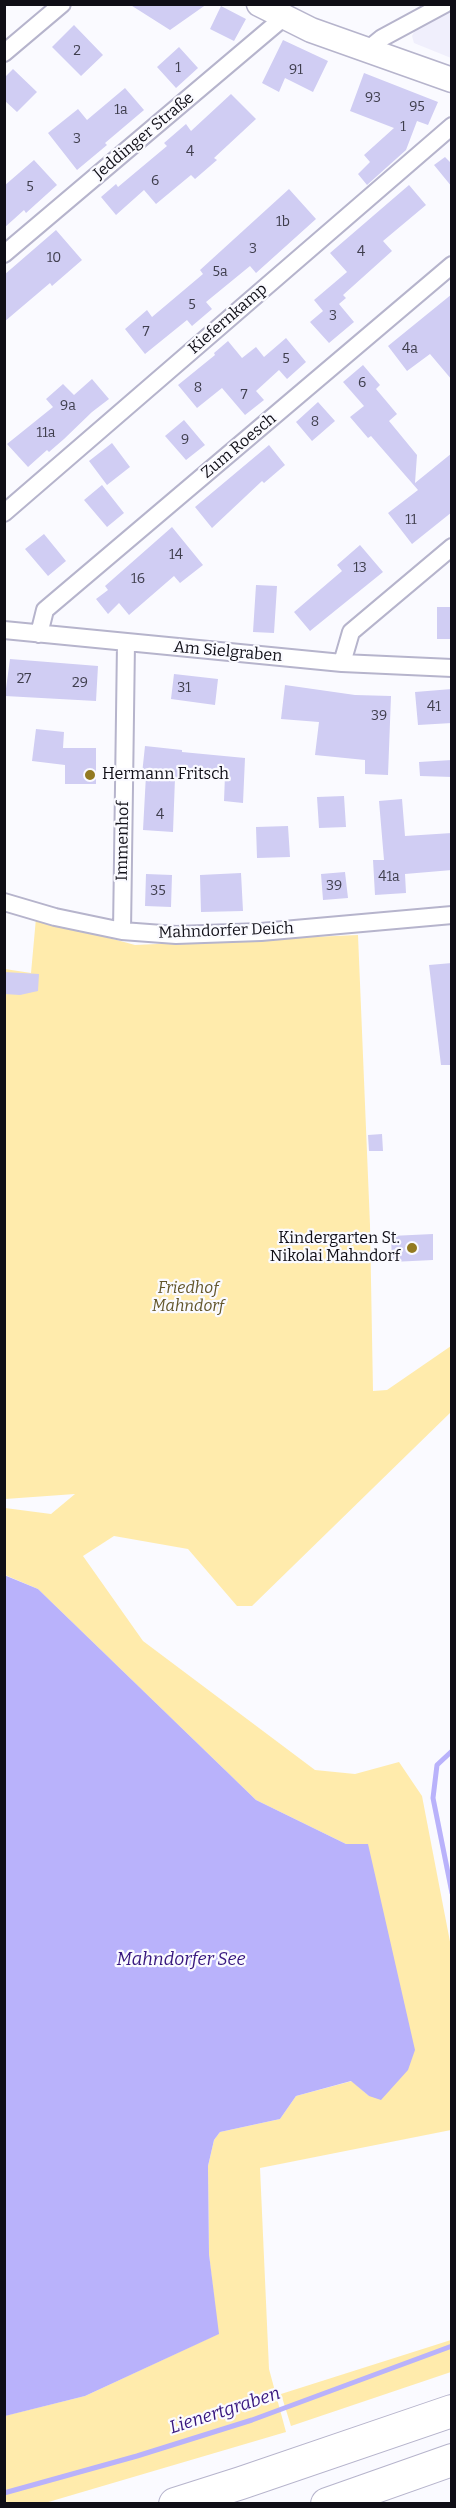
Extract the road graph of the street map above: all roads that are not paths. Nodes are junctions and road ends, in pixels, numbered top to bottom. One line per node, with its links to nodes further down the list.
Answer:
1 (62, 4): 6 (street)
2 (259, 4): 4 (main road)
3 (445, 4): 5 (street)
4 (283, 18): 5 (main road); 9 (street, Jeddinger Straße)
5 (366, 51): 7 (main road)
6 (4, 53)
7 (452, 80)
8 (452, 126): 11 (street, Kiefernkamp)
9 (4, 254)
10 (452, 266): 14 (street, Zum Roesch)
11 (4, 513)
12 (452, 547): 16 (street)
13 (4, 630): 14 (street, Am Sielgraben)
14 (39, 634): 15 (street, Am Sielgraben)
15 (126, 643): 16 (street, Am Sielgraben); 20 (street, Immenhof)
16 (342, 663): 17 (street, Am Sielgraben)
17 (452, 668)
18 (4, 902): 20 (street, Mahndorfer Deich)
19 (452, 915): 20 (street, Mahndorfer Deich)
20 (122, 931)
21 (452, 2410): 23 (highway)
22 (452, 2460): 24 (highway)
23 (175, 2504)
24 (327, 2504)

